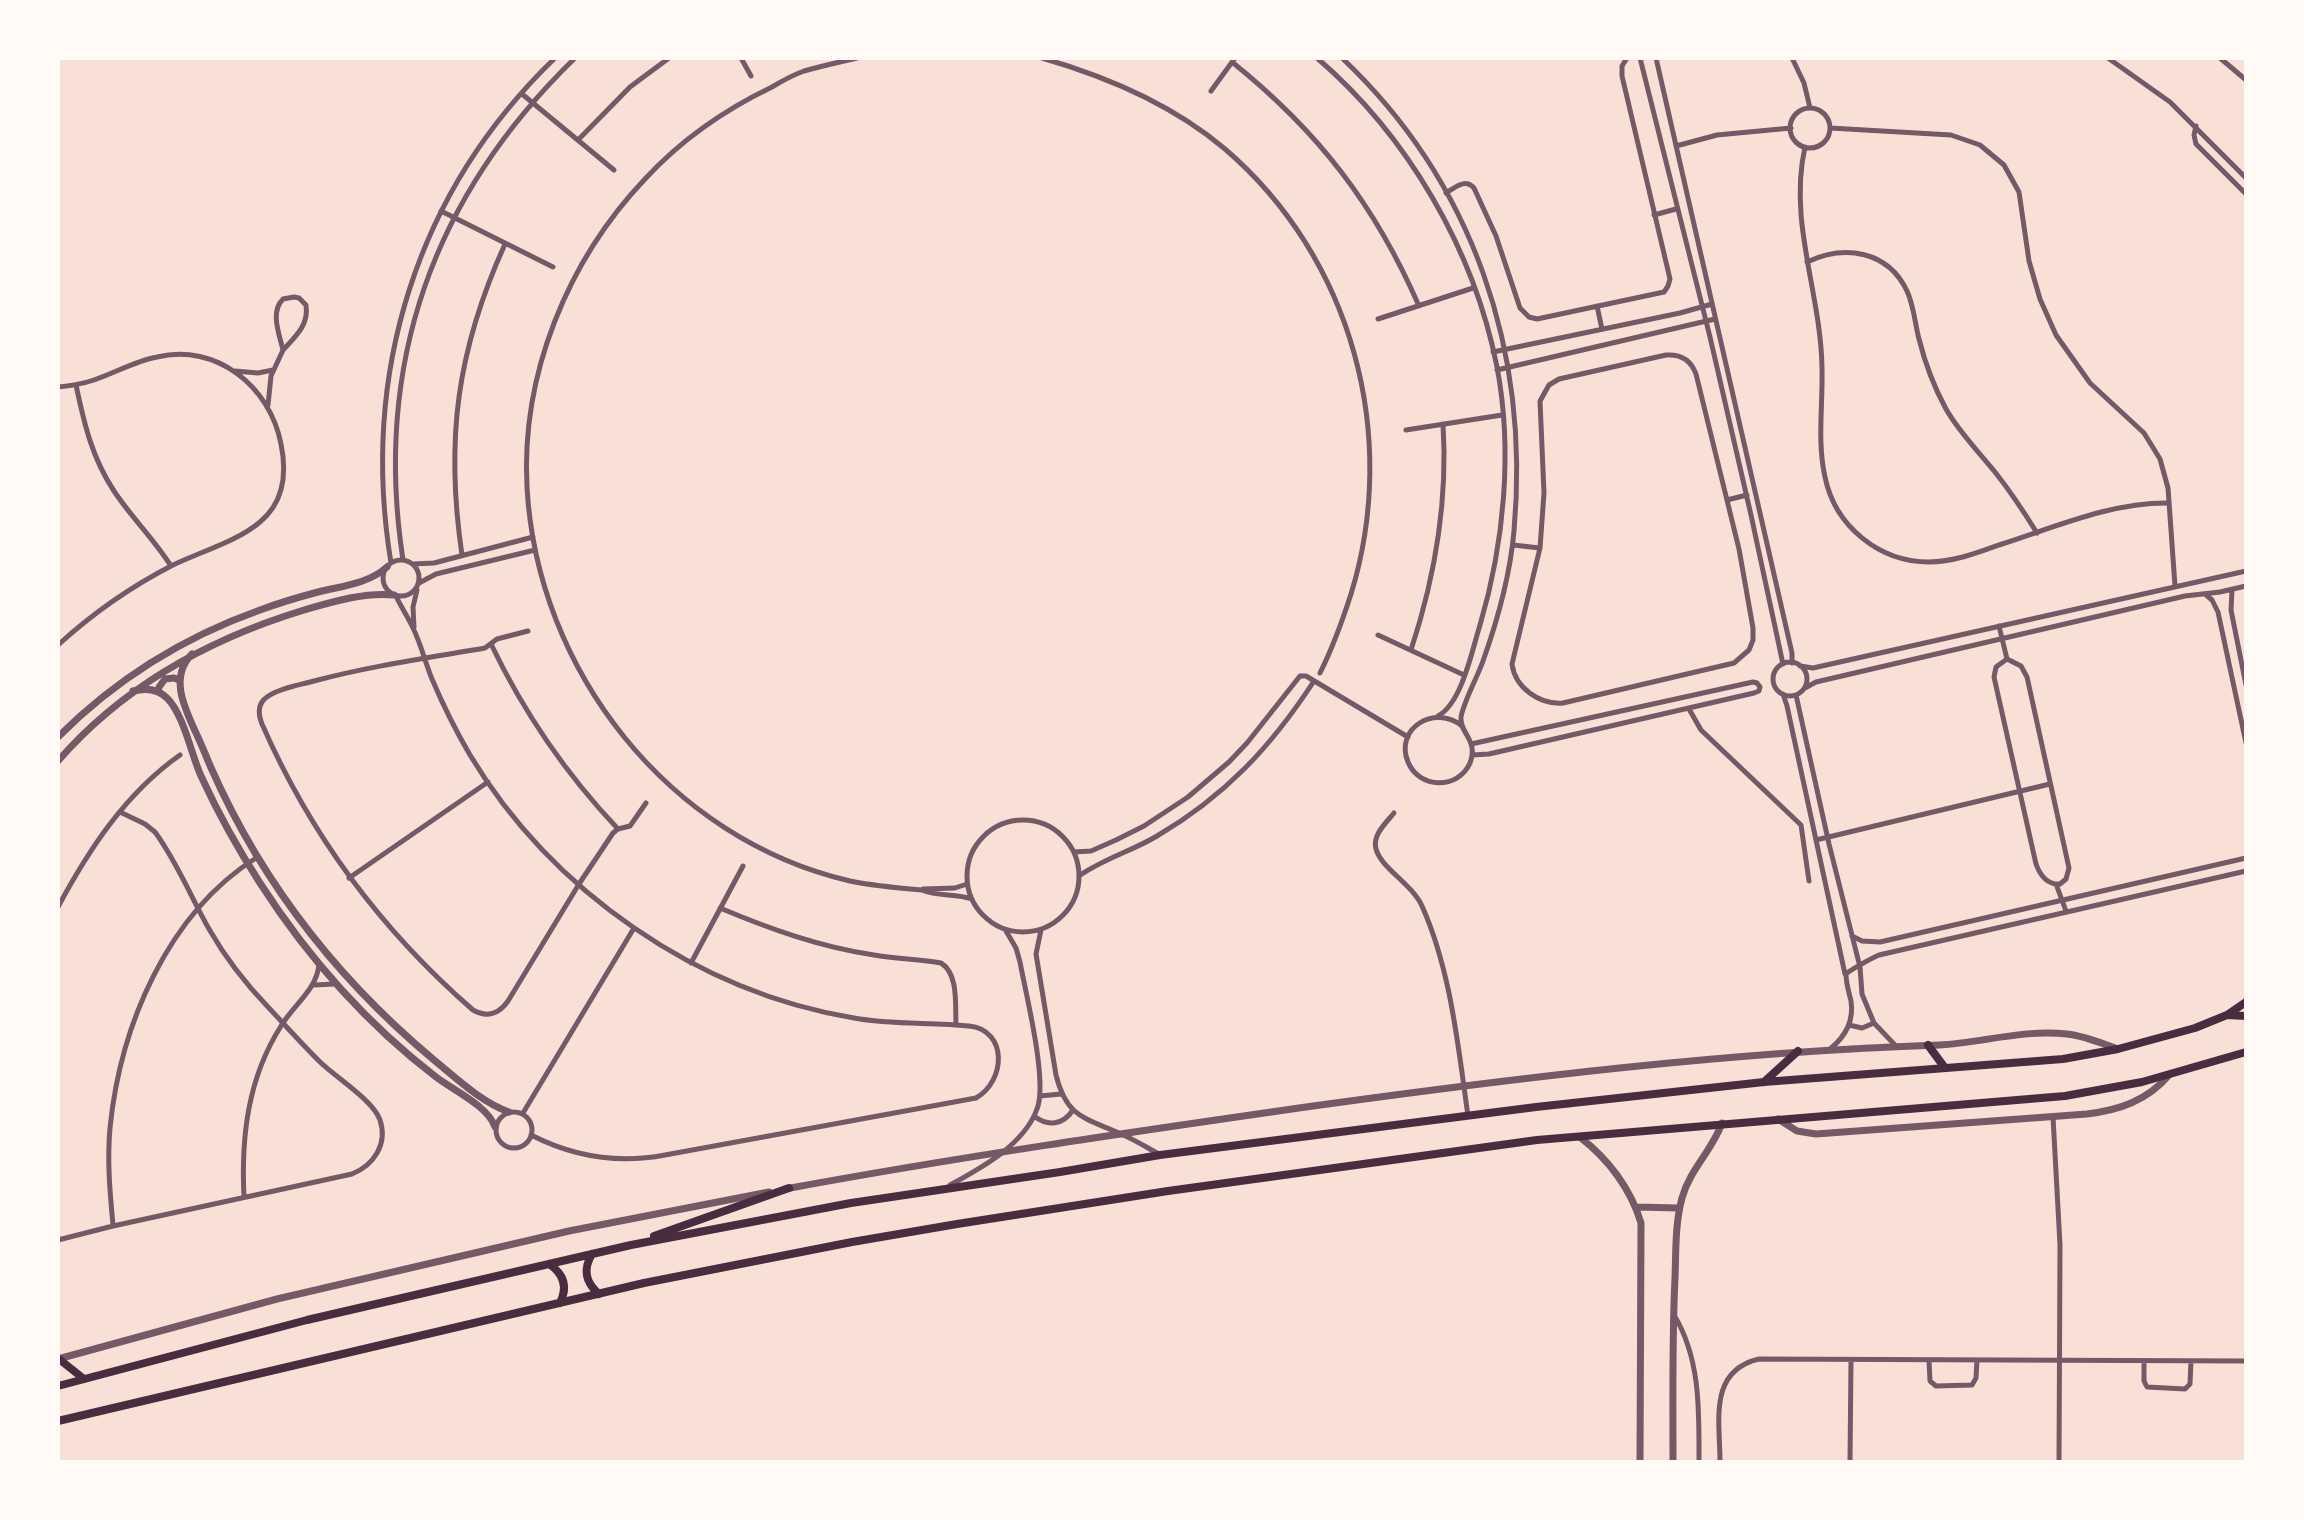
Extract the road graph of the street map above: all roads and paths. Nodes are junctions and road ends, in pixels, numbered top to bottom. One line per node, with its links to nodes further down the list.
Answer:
1 (555, 58): 21 (street)
2 (575, 58): 22 (street)
3 (669, 58): 27 (street)
4 (741, 58): 18 (street)
5 (857, 58): 69 (street)
6 (1042, 58): 101 (street)
7 (1317, 58): 43 (street)
8 (1342, 58): 17 (street)
9 (1358, 58): 17 (street)
10 (1627, 58): 36 (street)
11 (1640, 58): 34 (street)
12 (1656, 58): 28 (street)
13 (1792, 58): 23 (street)
14 (2108, 58): 24 (street)
15 (2220, 58): 19 (street)
16 (1234, 60): 20 (street); 45 (street)
17 (1350, 66): 32 (street)
18 (751, 76)
19 (2246, 80)
20 (1211, 91)
21 (522, 94): 22 (street); 35 (street)
22 (532, 102): 27 (street); 37 (street)
23 (1810, 108): 25 (street); 26 (street)
24 (2196, 126): 31 (street); 33 (street)
25 (1791, 128): 28 (street); 29 (street)
26 (1830, 128): 29 (street); 67 (street)
27 (578, 140): 30 (street)
28 (1676, 146): 39 (street)
29 (1805, 147): 41 (street)
30 (614, 170)
31 (2246, 178)
32 (1446, 193): 46 (street); 52 (street)
33 (2246, 194)
34 (1677, 209): 36 (street); 40 (street)
35 (441, 211): 37 (street); 76 (street)
36 (1654, 215): 46 (street)
37 (453, 218): 38 (street); 74 (street)
38 (505, 244): 42 (street); 73 (street)
39 (1699, 248): 40 (street); 44 (street)
40 (1687, 250): 47 (street)
41 (1807, 262): 68 (street); 68 (street)
42 (553, 267)
43 (1473, 288): 45 (street); 54 (street)
44 (1712, 304): 47 (street); 49 (street)
45 (1419, 306): 48 (street)
46 (1597, 306): 51 (street)
47 (1702, 307): 50 (street); 51 (street)
48 (1378, 319)
49 (1715, 319): 50 (street); 98 (street)
50 (1706, 322): 55 (street); 65 (street)
51 (1602, 329): 52 (street)
52 (1506, 349): 54 (street); 55 (street)
53 (283, 350): 53 (street); 57 (street)
54 (1493, 352): 58 (street)
55 (1509, 367): 58 (street); 70 (street)
56 (234, 370): 57 (street); 59 (street); 61 (street)
57 (274, 370): 61 (street)
58 (1497, 370): 62 (street)
59 (76, 385): 60 (street); 77 (street)
60 (58, 387)
61 (268, 405): 77 (street)
62 (1502, 415): 63 (street); 102 (street)
63 (1443, 424): 64 (street); 94 (street)
64 (1406, 430)
65 (1747, 495): 66 (street); 99 (street)
66 (1727, 500): 71 (street); 71 (street)
67 (2169, 503): 68 (street); 80 (street)
68 (2037, 533)
69 (533, 537): 72 (street); 73 (street)
70 (1513, 545): 71 (street); 113 (street)
71 (1540, 548)
72 (535, 550): 79 (street); 142 (street)
73 (462, 555): 75 (street)
74 (403, 560): 75 (street); 76 (street)
75 (413, 564): 79 (street)
76 (389, 565): 84 (street); 114 (street)
77 (171, 566): 93 (street)
78 (2246, 571): 80 (street)
79 (418, 585): 84 (street); 86 (street)
80 (2175, 586): 85 (street)
81 (2246, 586): 82 (street)
82 (2232, 590): 83 (street); 105 (street)
83 (2204, 594): 90 (street); 116 (street)
84 (395, 595): 86 (street); 95 (street)
85 (1999, 626): 88 (street); 90 (street)
86 (414, 628): 96 (street)
87 (528, 631): 91 (street)
88 (1974, 631): 92 (street); 100 (street)
89 (1378, 635): 94 (street)
90 (2002, 638): 92 (street); 97 (street)
91 (491, 644): 96 (street); 127 (street)
92 (1977, 644): 106 (street)
93 (58, 645)
94 (1411, 650): 102 (street)
95 (192, 654): 103 (street); 107 (street)
96 (424, 658): 121 (street); 137 (street)
97 (2007, 659): 122 (street); 123 (street)
98 (1792, 663): 99 (street); 100 (street)
99 (1783, 664): 109 (street)
100 (1800, 666): 106 (street)
101 (1320, 673)
102 (1464, 675): 112 (street)
103 (179, 680): 108 (street); 131 (street)
104 (1314, 681): 115 (street); 130 (street); 136 (street)
105 (2246, 685)
106 (1805, 688): 110 (street)
107 (133, 691): 108 (street); 120 (street)
108 (158, 692): 133 (street)
109 (1783, 694): 110 (street); 129 (street)
110 (1796, 695): 128 (street)
111 (1689, 709): 117 (street); 119 (street); 138 (street)
112 (1437, 717): 113 (street); 115 (street)
113 (1462, 726): 117 (street)
114 (58, 737)
115 (1408, 737): 119 (street)
116 (2246, 743)
117 (1471, 744): 119 (street)
118 (180, 755): 125 (street)
119 (1472, 755)
120 (58, 761)
121 (488, 782): 137 (street); 139 (street)
122 (2050, 784): 123 (street); 141 (street)
123 (2020, 791): 128 (street); 141 (street)
124 (646, 803): 127 (street)
125 (120, 812): 145 (street); 147 (street)
126 (1394, 813): 177 (street)
127 (618, 829): 139 (street)
128 (1828, 837): 129 (street); 152 (street)
129 (1816, 840): 156 (street)
130 (1074, 852): 136 (street); 140 (street)
131 (256, 858): 133 (street); 181 (street)
132 (2246, 858): 144 (street)
133 (247, 863): 147 (street); 153 (street)
134 (743, 866): 146 (street)
135 (2246, 871): 148 (street)
136 (1079, 876): 151 (street)
137 (349, 878): 139 (street)
138 (1809, 881)
139 (579, 884): 149 (street)
140 (967, 884): 142 (street); 143 (street)
141 (2056, 884): 144 (street)
142 (922, 890): 143 (street)
143 (972, 899): 150 (street)
144 (2062, 900): 148 (street); 152 (street)
145 (58, 907)
146 (720, 908): 154 (street); 164 (street)
147 (198, 909): 162 (street); 199 (street)
148 (2066, 911): 155 (street)
149 (634, 928): 154 (street); 182 (street)
150 (1004, 929): 151 (street); 173 (street)
151 (1041, 929): 172 (street)
152 (1852, 936): 155 (street)
153 (319, 963): 157 (street); 158 (street)
154 (691, 963): 164 (street)
155 (1860, 967): 156 (street); 163 (street)
156 (1846, 977): 165 (street)
157 (337, 984): 158 (street); 188 (street)
158 (313, 986): 162 (street)
159 (2246, 1002): 160 (main road)
160 (2227, 1015): 161 (main road); 169 (main road)
161 (2246, 1016)
162 (283, 1022): 196 (street); 196 (street)
163 (1874, 1023): 165 (street); 166 (street)
164 (956, 1025): 190 (street)
165 (1849, 1025): 168 (street)
166 (1895, 1045): 167 (street); 168 (street)
167 (1928, 1045): 169 (street); 174 (main road)
168 (1830, 1049): 170 (street)
169 (2118, 1049): 174 (main road)
170 (1798, 1051): 176 (main road); 177 (street)
171 (2246, 1052): 175 (main road)
172 (1052, 1055): 173 (street); 178 (street)
173 (1037, 1058): 179 (street)
174 (1945, 1068): 176 (main road)
175 (2169, 1075): 185 (street); 186 (main road)
176 (1764, 1082): 184 (main road)
177 (1464, 1086): 184 (street); 189 (street)
178 (1061, 1094): 179 (street); 180 (street)
179 (1040, 1096): 183 (street)
180 (1073, 1110): 183 (street); 189 (street)
181 (509, 1112): 182 (street); 188 (street)
182 (523, 1113): 190 (street)
183 (1034, 1116): 192 (street)
184 (1468, 1116): 193 (main road)
185 (2053, 1117): 186 (street); 211 (street)
186 (1778, 1119): 187 (main road)
187 (1722, 1123): 191 (main road); 198 (street)
188 (495, 1127): 190 (street)
189 (1121, 1133): 192 (street); 193 (street)
190 (531, 1135)
191 (1581, 1138): 197 (street); 204 (main road)
192 (1002, 1153): 194 (street); 195 (street)
193 (1160, 1155): 195 (main road)
194 (789, 1188): 201 (main road); 207 (street)
195 (946, 1188): 201 (main road)
196 (244, 1197): 199 (street)
197 (1636, 1207): 198 (street); 218 (street)
198 (1679, 1208): 206 (street)
199 (113, 1226): 200 (street)
200 (58, 1240)
201 (631, 1245): 202 (main road)
202 (592, 1254): 203 (main road); 204 (main road)
203 (549, 1264): 205 (main road); 215 (main road)
204 (599, 1294): 205 (main road)
205 (560, 1303): 217 (main road)
206 (1673, 1313): 219 (street); 220 (street)
207 (59, 1359): 215 (main road)
208 (1851, 1360): 209 (street); 221 (street); 222 (street)
209 (1929, 1360): 210 (street); 210 (street)
210 (1977, 1360): 211 (street)
211 (2059, 1360): 212 (street); 223 (street)
212 (2144, 1361): 213 (street); 213 (street)
213 (2191, 1361): 214 (street)
214 (2246, 1361)
215 (84, 1379): 216 (main road)
216 (58, 1386)
217 (58, 1421)
218 (1640, 1462)
219 (1673, 1462)
220 (1699, 1462)
221 (1720, 1462)
222 (1850, 1462)
223 (2059, 1462)

